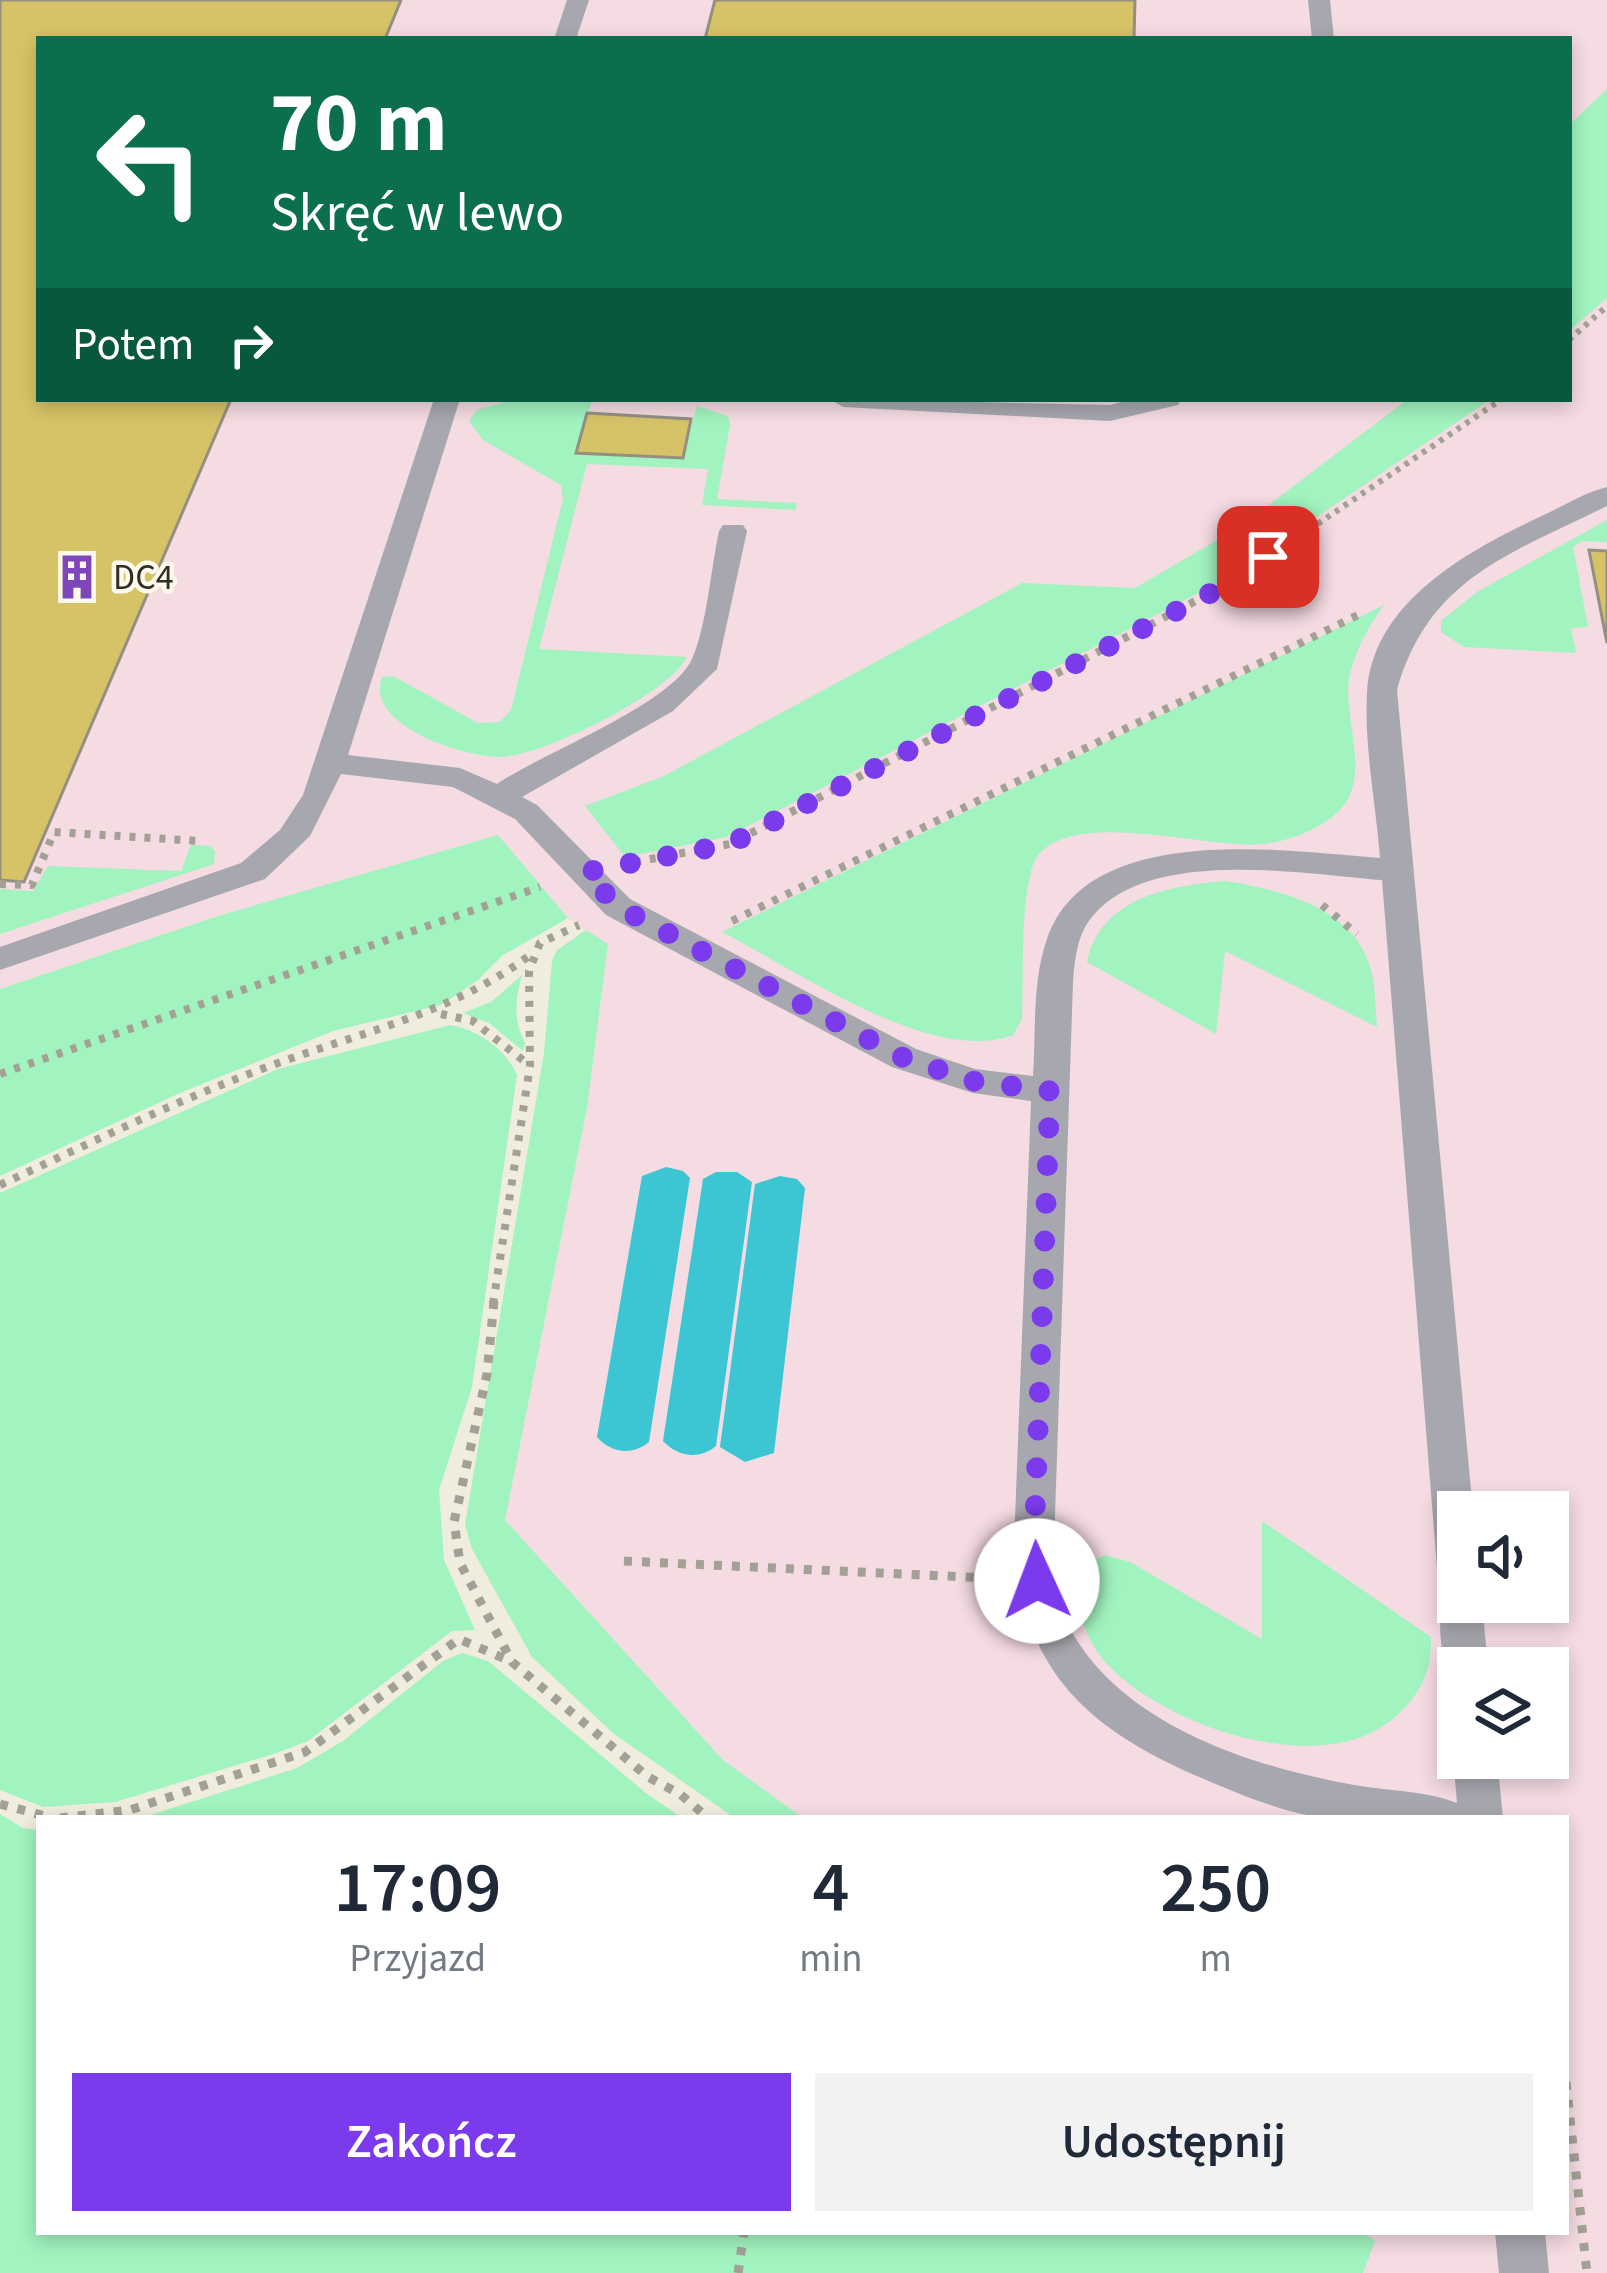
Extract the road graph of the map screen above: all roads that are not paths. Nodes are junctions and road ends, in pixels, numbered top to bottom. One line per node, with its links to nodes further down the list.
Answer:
1 (578, 0): 3 (lane)
2 (1319, 0): 4 (lane)
3 (566, 36)
4 (1323, 36)
5 (447, 402): 10 (lane)
6 (900, 402): 7 (lane)
7 (1156, 402)
8 (1607, 495): 12 (lane)
9 (733, 531): 11 (lane)
10 (329, 763): 11 (lane); 13 (lane)
11 (500, 797): 14 (lane)
12 (1395, 871): 14 (lane); 15 (lane)
13 (0, 958)
14 (1050, 1091): 17 (lane)
15 (1451, 1491)
16 (1477, 1779): 18 (lane)
17 (1412, 1815)
18 (1480, 1815)
19 (1520, 2235): 20 (lane)
20 (1524, 2273)

